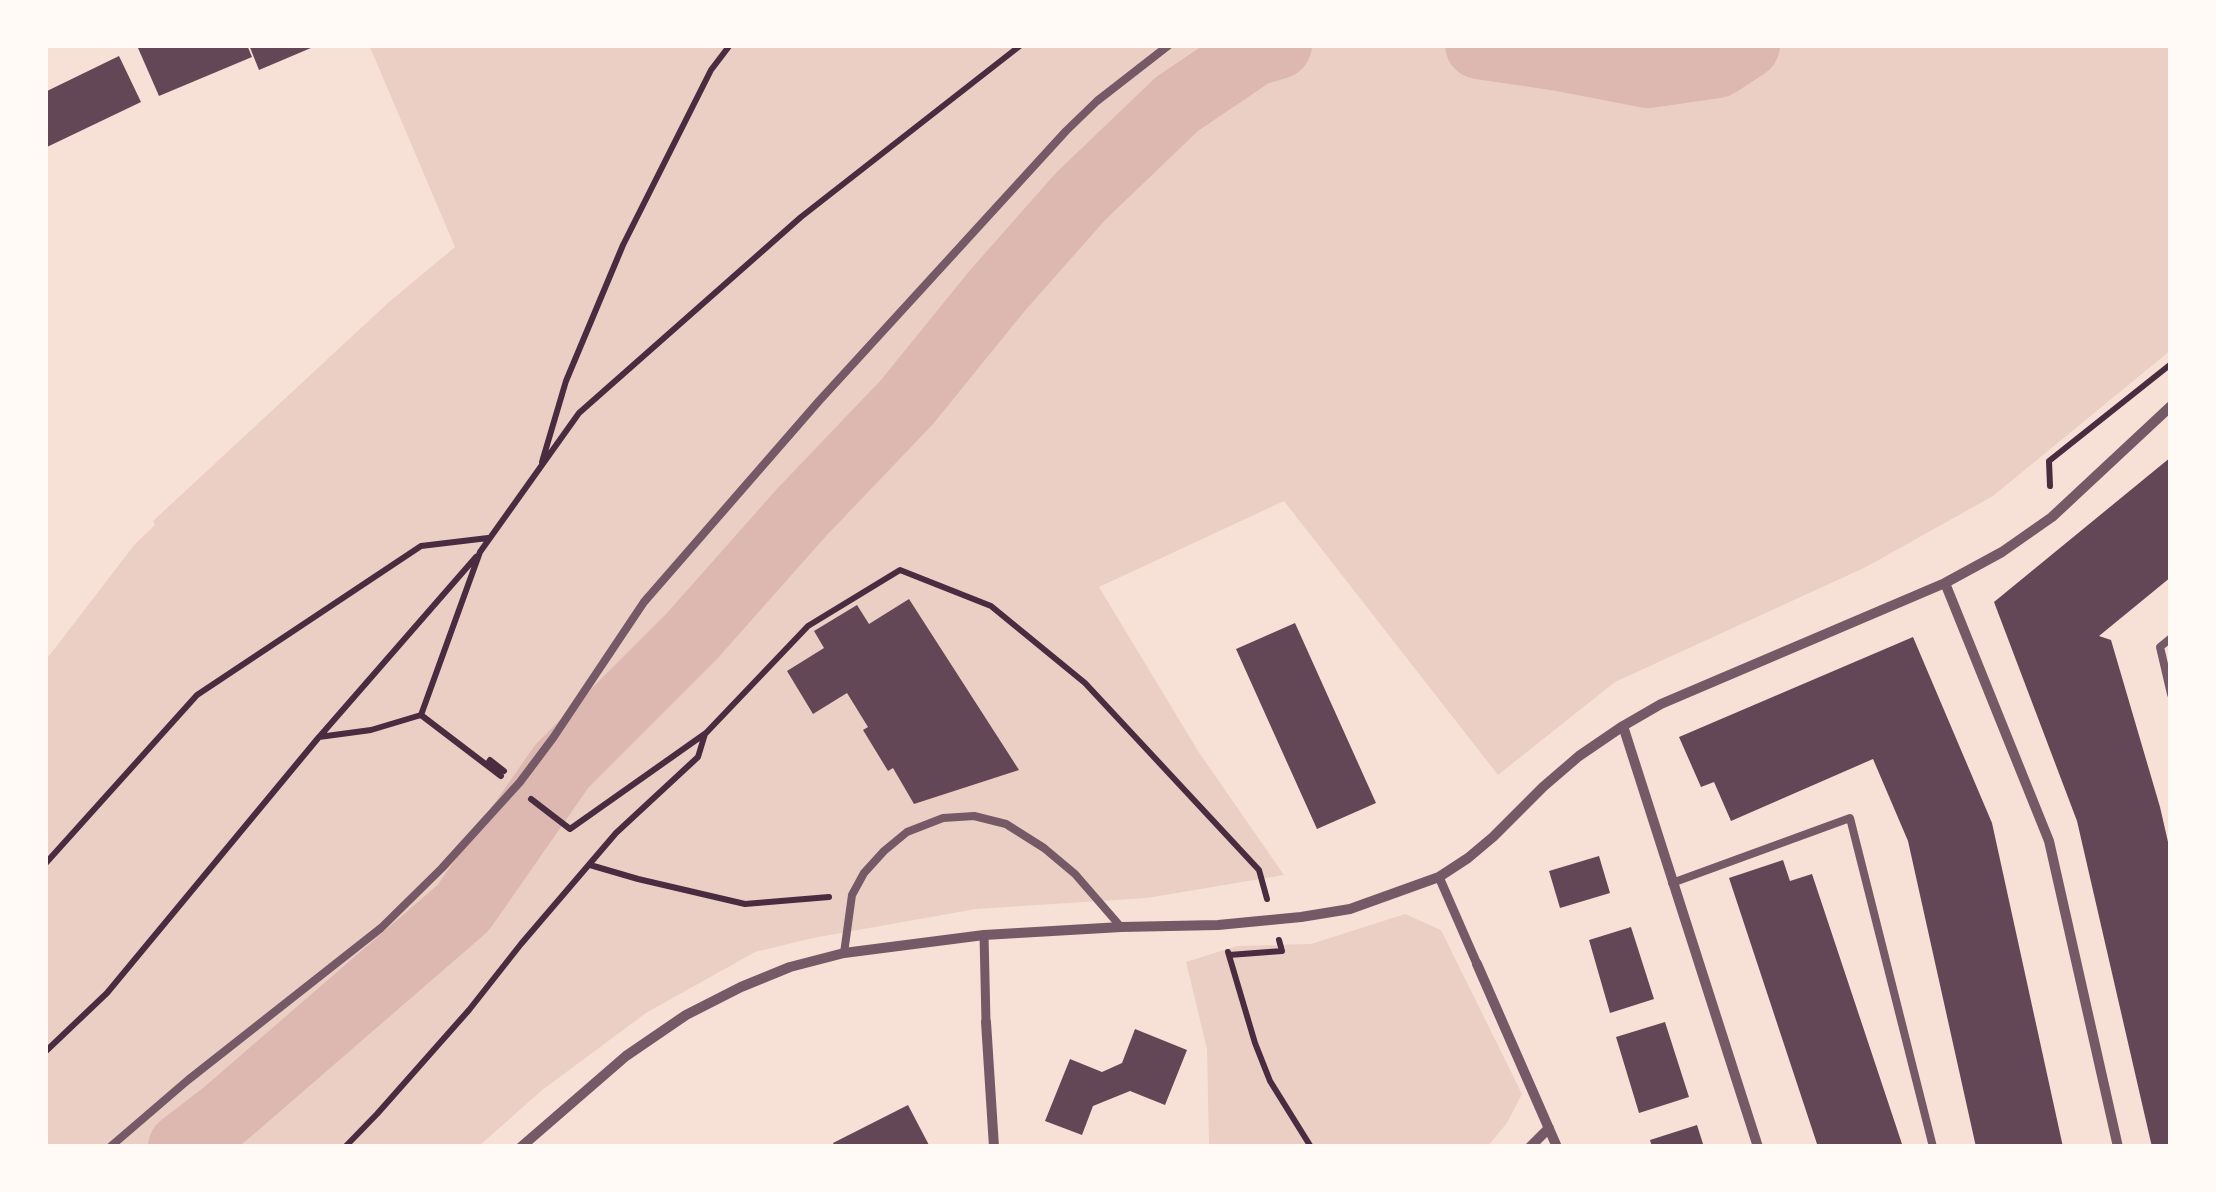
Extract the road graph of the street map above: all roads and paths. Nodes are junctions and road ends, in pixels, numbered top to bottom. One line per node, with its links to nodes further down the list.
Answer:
1 (730, 45): 6 (path)
2 (1021, 45): 6 (path)
3 (1169, 45): 33 (lane)
4 (2171, 364): 7 (path)
5 (2171, 406): 7 (street)
6 (541, 467): 8 (path)
7 (2052, 517): 10 (street)
8 (490, 538): 9 (path); 19 (path)
9 (480, 552): 13 (path); 16 (path)
10 (1944, 583): 14 (street); 42 (street)
11 (2171, 638): 12 (lane)
12 (2171, 694)
13 (421, 715): 16 (path); 17 (path)
14 (1623, 726): 21 (street); 22 (street)
15 (706, 733): 18 (path); 20 (path); 24 (path)
16 (319, 737): 31 (path)
17 (486, 766)
18 (570, 829)
19 (45, 864)
20 (590, 865): 23 (path); 34 (path)
21 (1439, 877): 25 (street); 29 (street)
22 (1672, 884): 40 (street); 41 (lane)
23 (852, 895): 25 (lane); 28 (lane)
24 (1268, 902)
25 (1121, 927): 27 (street)
26 (1278, 934): 37 (path)
27 (984, 935): 28 (street); 30 (street)
28 (844, 953): 35 (street)
29 (1476, 964): 32 (street)
30 (986, 1022): 36 (street)
31 (45, 1052)
32 (1548, 1128): 38 (street); 39 (street)
33 (110, 1147)
34 (346, 1147)
35 (521, 1147)
36 (994, 1147)
37 (1310, 1147)
38 (1530, 1147)
39 (1557, 1147)
40 (1758, 1147)
41 (1933, 1147)
42 (2118, 1147)

